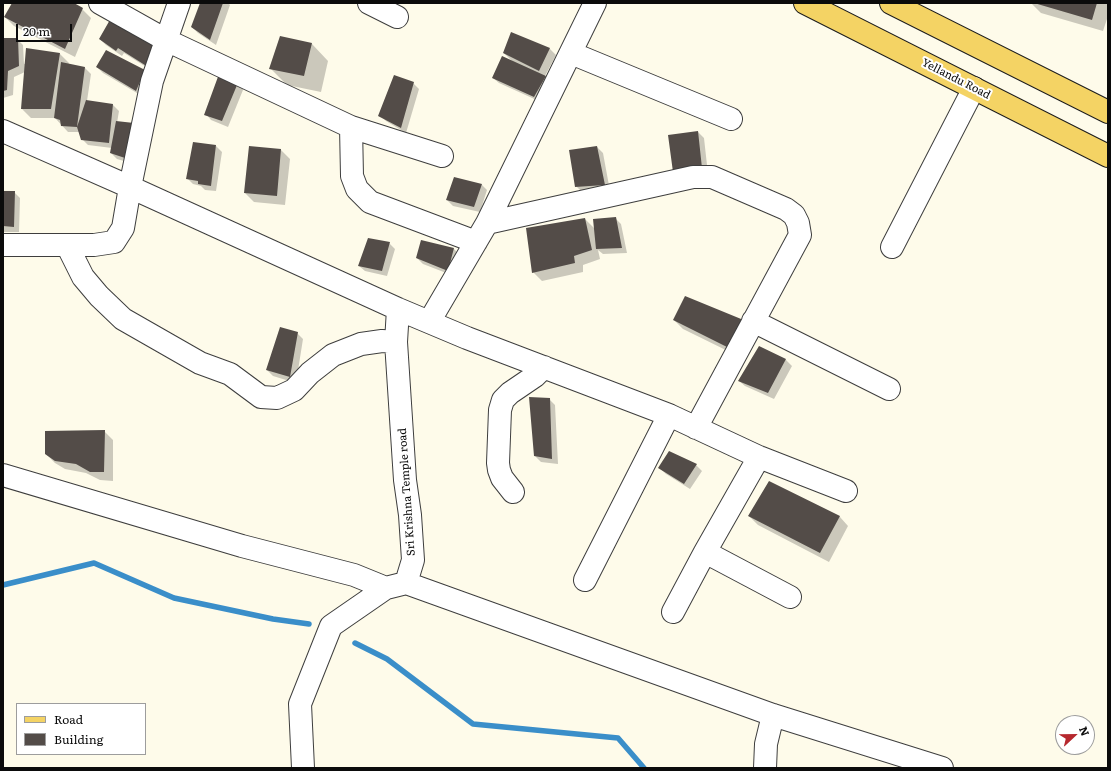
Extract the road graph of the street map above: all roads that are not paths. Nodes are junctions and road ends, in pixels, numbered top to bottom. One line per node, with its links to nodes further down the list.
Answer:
1 (100, 3): 8 (street)
2 (179, 3): 8 (street)
3 (369, 3): 7 (street)
4 (595, 3): 9 (street)
5 (805, 3): 10 (main road, Yellandu Road)
6 (891, 3): 11 (main road)
7 (397, 17)
8 (166, 40): 13 (street); 17 (street)
9 (571, 53): 12 (street); 18 (street)
10 (974, 88): 16 (main road, Yellandu Road); 22 (street)
11 (1108, 112)
12 (731, 119)
13 (351, 127): 15 (street); 19 (street)
14 (3, 131): 17 (street)
15 (442, 156)
16 (1108, 156)
17 (130, 187): 21 (street); 23 (street)
18 (487, 223): 19 (street); 24 (street)
19 (476, 242): 25 (street)
20 (3, 245): 21 (street)
21 (67, 245): 26 (street)
22 (892, 247)
23 (398, 309): 25 (street); 26 (street, Sri Krishna Temple road)
24 (753, 321): 28 (street); 30 (street)
25 (429, 322): 27 (street)
26 (396, 342): 37 (street, Sri Krishna Temple road)
27 (544, 367): 29 (street); 34 (street)
28 (889, 389)
29 (669, 415): 30 (street); 36 (street)
30 (696, 428): 31 (street)
31 (759, 457): 33 (street); 35 (street)
32 (3, 475): 37 (street)
33 (846, 491)
34 (513, 492)
35 (705, 552): 38 (street); 39 (street)
36 (585, 580)
37 (396, 585): 40 (street); 41 (street)
38 (790, 597)
39 (673, 612)
40 (773, 715): 42 (street); 43 (street)
41 (303, 768)
42 (765, 768)
43 (942, 768)

